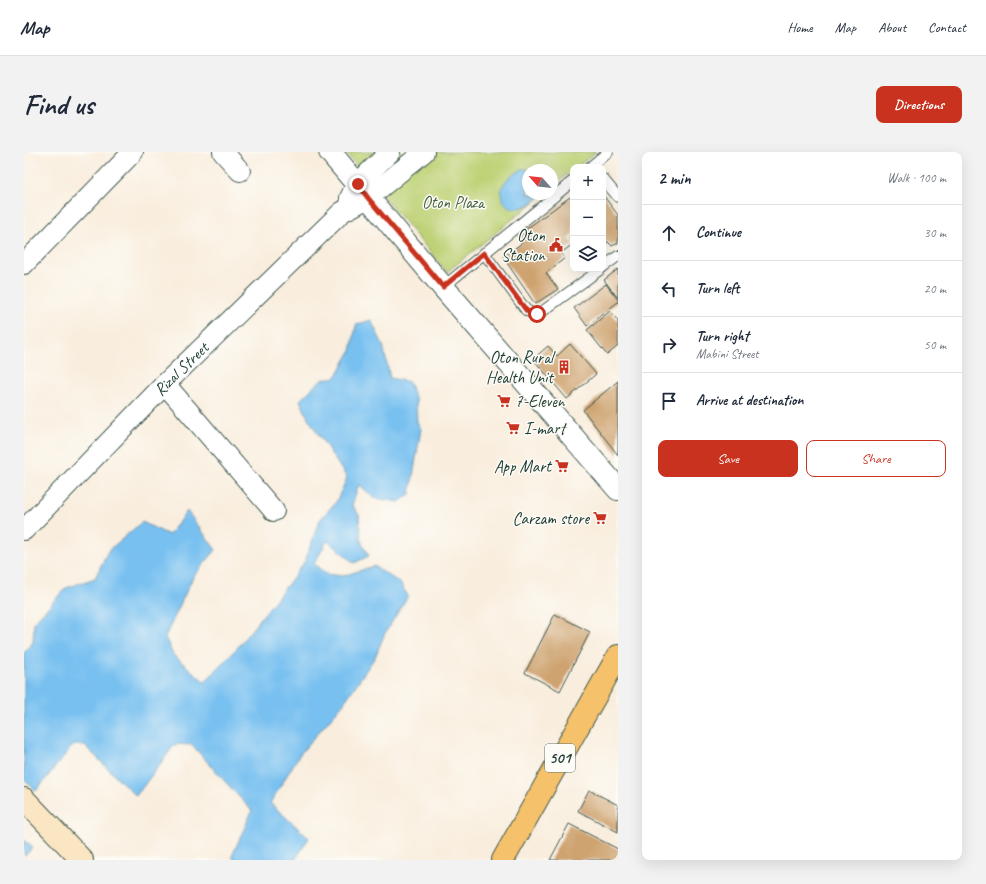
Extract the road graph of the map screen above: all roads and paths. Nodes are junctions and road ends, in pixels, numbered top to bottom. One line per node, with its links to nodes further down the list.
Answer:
1 (133, 152): 15 (street)
2 (223, 152): 8 (street)
3 (330, 152): 11 (street)
4 (390, 152): 11 (street, Rizal Street)
5 (424, 152): 11 (street, Rizal Street)
6 (608, 152): 7 (lane)
7 (594, 164)
8 (240, 171)
9 (570, 183): 13 (lane)
10 (606, 183): 12 (lane)
11 (363, 191): 18 (street); 19 (street, Rizal Street)
12 (618, 197)
13 (484, 253): 17 (lane); 18 (lane)
14 (618, 256): 16 (lane)
15 (24, 264)
16 (606, 265)
17 (597, 272)
18 (443, 287): 20 (street)
19 (165, 384): 21 (street); 22 (street, Rizal Street)
20 (618, 490)
21 (274, 511)
22 (24, 530)
23 (618, 656): 26 (main road, 501)
24 (24, 799): 25 (main road)
25 (82, 860)
26 (503, 860)

